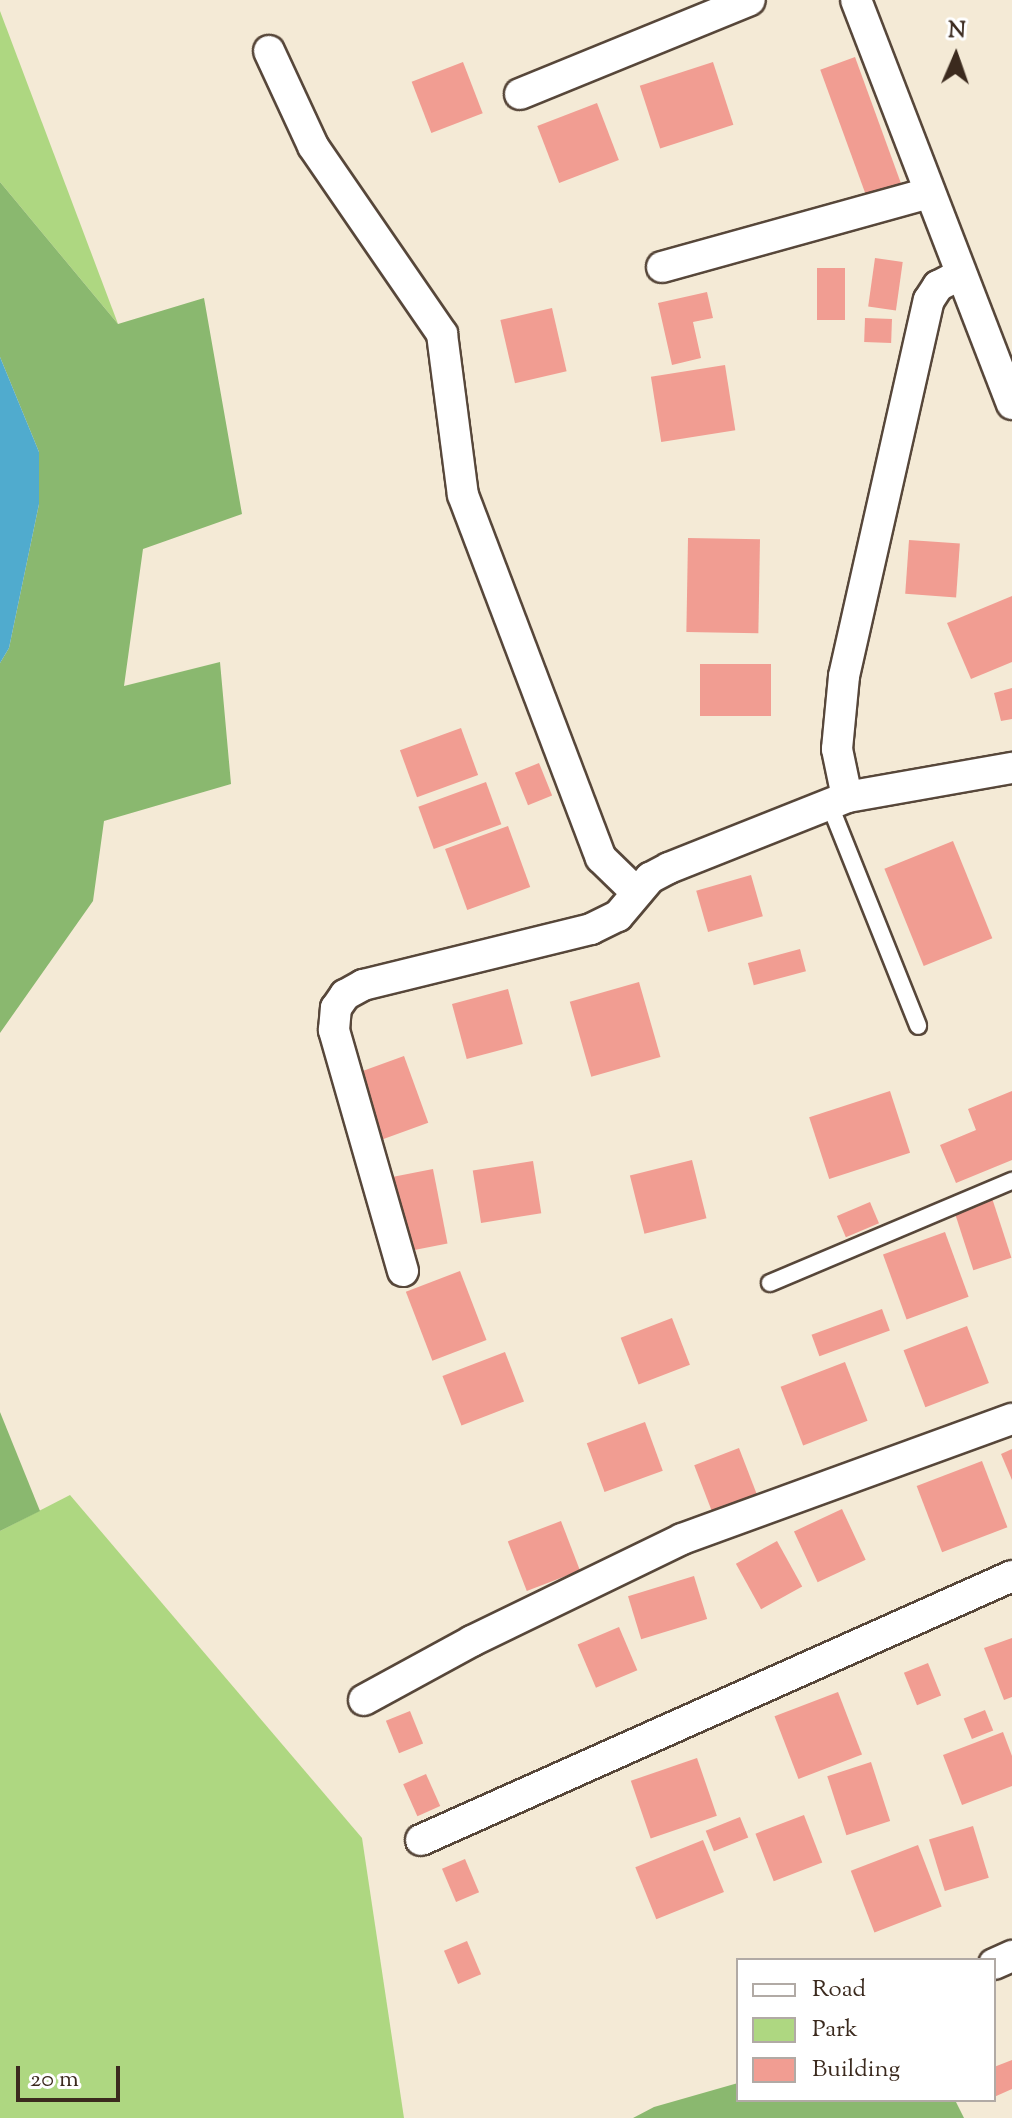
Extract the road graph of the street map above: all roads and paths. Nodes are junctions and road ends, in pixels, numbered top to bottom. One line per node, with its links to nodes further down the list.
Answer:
1 (750, 0): 4 (street)
2 (856, 0): 5 (street)
3 (269, 51): 11 (street)
4 (520, 94)
5 (928, 193): 6 (street); 7 (street)
6 (662, 267)
7 (960, 275): 8 (street); 10 (street)
8 (1012, 404)
9 (1012, 768): 10 (street)
10 (838, 800): 11 (street); 12 (lane)
11 (637, 893): 14 (street)
12 (918, 1026)
13 (1012, 1181): 15 (lane)
14 (403, 1271)
15 (770, 1283)
16 (1012, 1419): 18 (street)
17 (1012, 1576): 19 (street)
18 (364, 1700)
19 (421, 1840)

